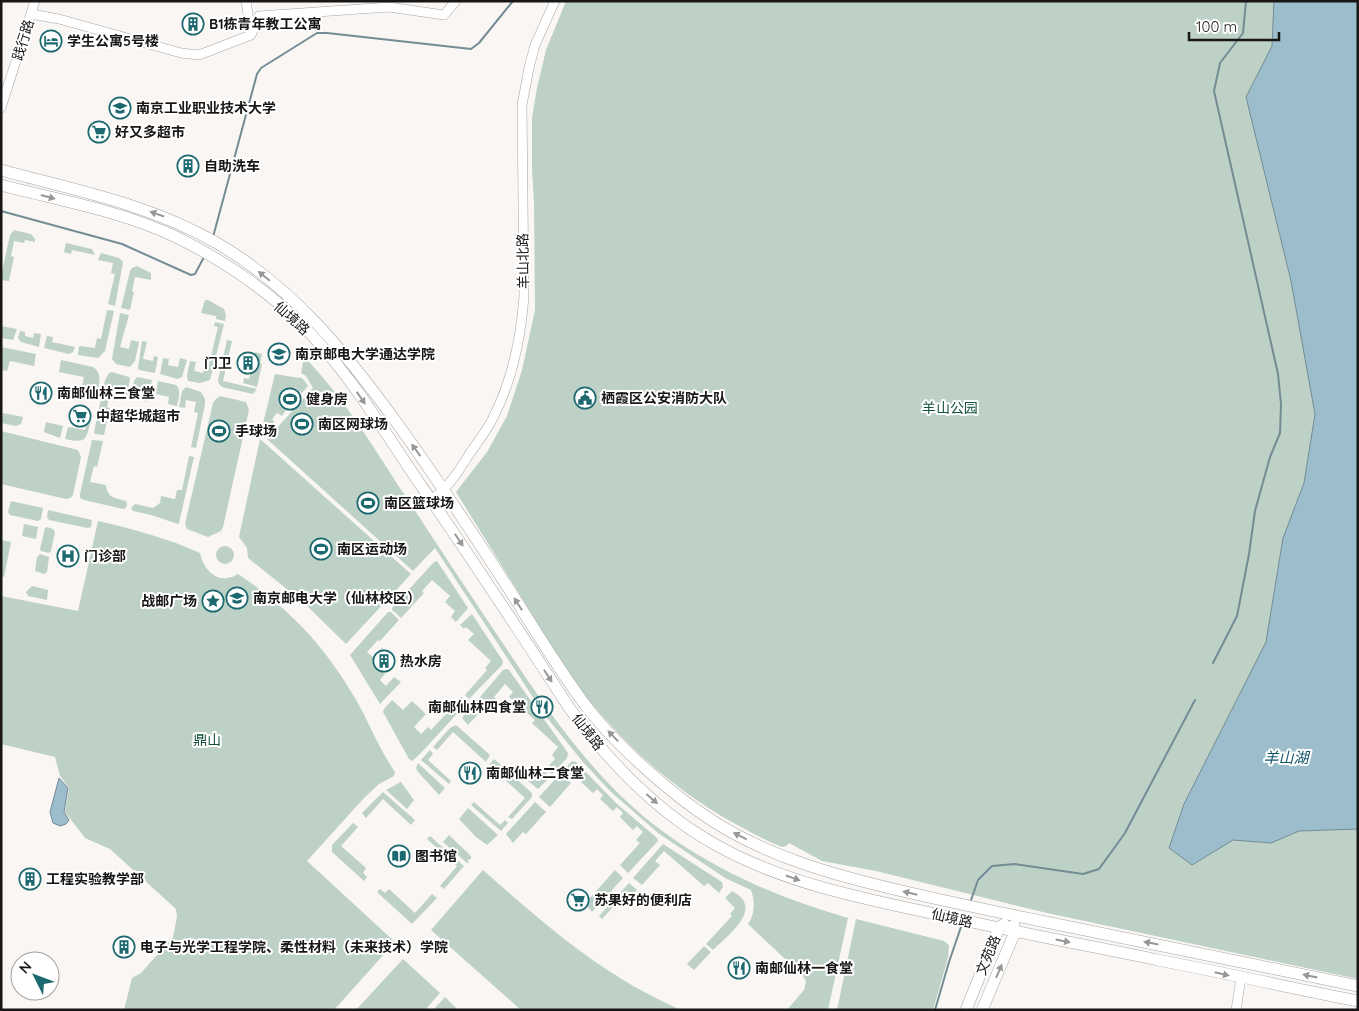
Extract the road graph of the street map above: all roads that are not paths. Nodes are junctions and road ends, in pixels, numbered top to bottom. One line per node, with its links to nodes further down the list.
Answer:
1 (35, 1): 6 (street, 践行路)
2 (246, 1): 7 (street)
3 (456, 1): 5 (street)
4 (555, 1): 11 (street, 羊山北路)
5 (355, 6): 7 (street)
6 (31, 14): 7 (street); 8 (street, 践行路)
7 (251, 35)
8 (1, 108)
9 (1, 170): 11 (main road, 仙境路, one-way to 9)
10 (1, 185): 12 (main road, 仙境路, one-way to 12)
11 (445, 490): 12 (street, 羊山北路); 13 (main road, 仙境路, one-way to 11)
12 (431, 500): 14 (main road, 仙境路, one-way to 14)
13 (1013, 916): 14 (main road, 文苑路); 15 (main road, 文苑路); 17 (main road, 仙境路, one-way to 13)
14 (999, 928): 15 (main road, 仙境路); 19 (main road, 文苑路)
15 (1015, 932): 16 (main road, 仙境路, one-way to 16); 20 (main road, 文苑路, one-way to 15)
16 (1241, 978): 18 (main road, 仙境路); 21 (street)
17 (1358, 986)
18 (1358, 1001)
19 (966, 1010)
20 (982, 1010)
21 (1236, 1010)

